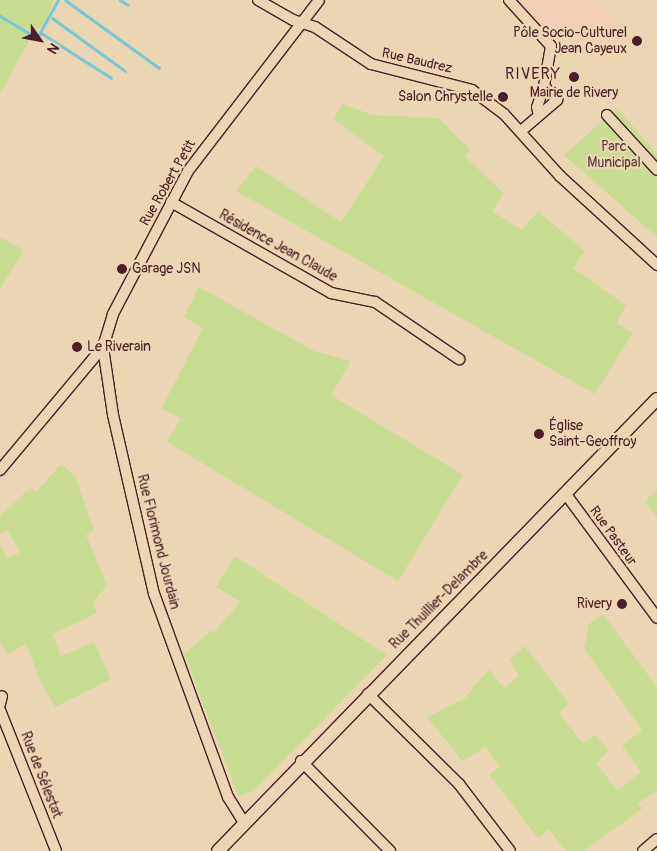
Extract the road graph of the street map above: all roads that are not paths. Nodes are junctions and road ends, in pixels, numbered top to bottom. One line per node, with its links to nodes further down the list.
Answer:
1 (258, 0): 4 (street, Rue Baudrez)
2 (319, 0): 4 (street, Rue Robert Petit)
3 (509, 0): 5 (street)
4 (304, 23): 8 (street, Rue Baudrez); 10 (street, Rue Robert Petit)
5 (544, 86): 6 (street); 6 (street)
6 (539, 115): 8 (street)
7 (607, 115): 9 (street)
8 (521, 131): 11 (street, Rue Baudrez)
9 (657, 170)
10 (171, 202): 12 (street, Rue Robert Petit); 13 (street, Résidence Jean Claude)
11 (657, 265)
12 (103, 347): 15 (street); 21 (street, Rue Florimond Jourdain)
13 (460, 359)
14 (657, 399): 16 (main road, Rue Thuillier-Delambre)
15 (0, 470)
16 (565, 493): 17 (street, Rue Pasteur); 18 (main road, Rue Thuillier-Delambre)
17 (657, 618)
18 (368, 694): 20 (main road, Rue Thuillier-Delambre); 26 (street)
19 (0, 710): 23 (street, Rue de Sélestat)
20 (301, 761): 21 (main road, Rue Thuillier-Delambre); 25 (street)
21 (243, 821): 24 (main road, Rue Thuillier-Delambre)
22 (657, 839): 27 (street)
23 (56, 851)
24 (218, 851)
25 (390, 851)
26 (510, 851)
27 (643, 851)

